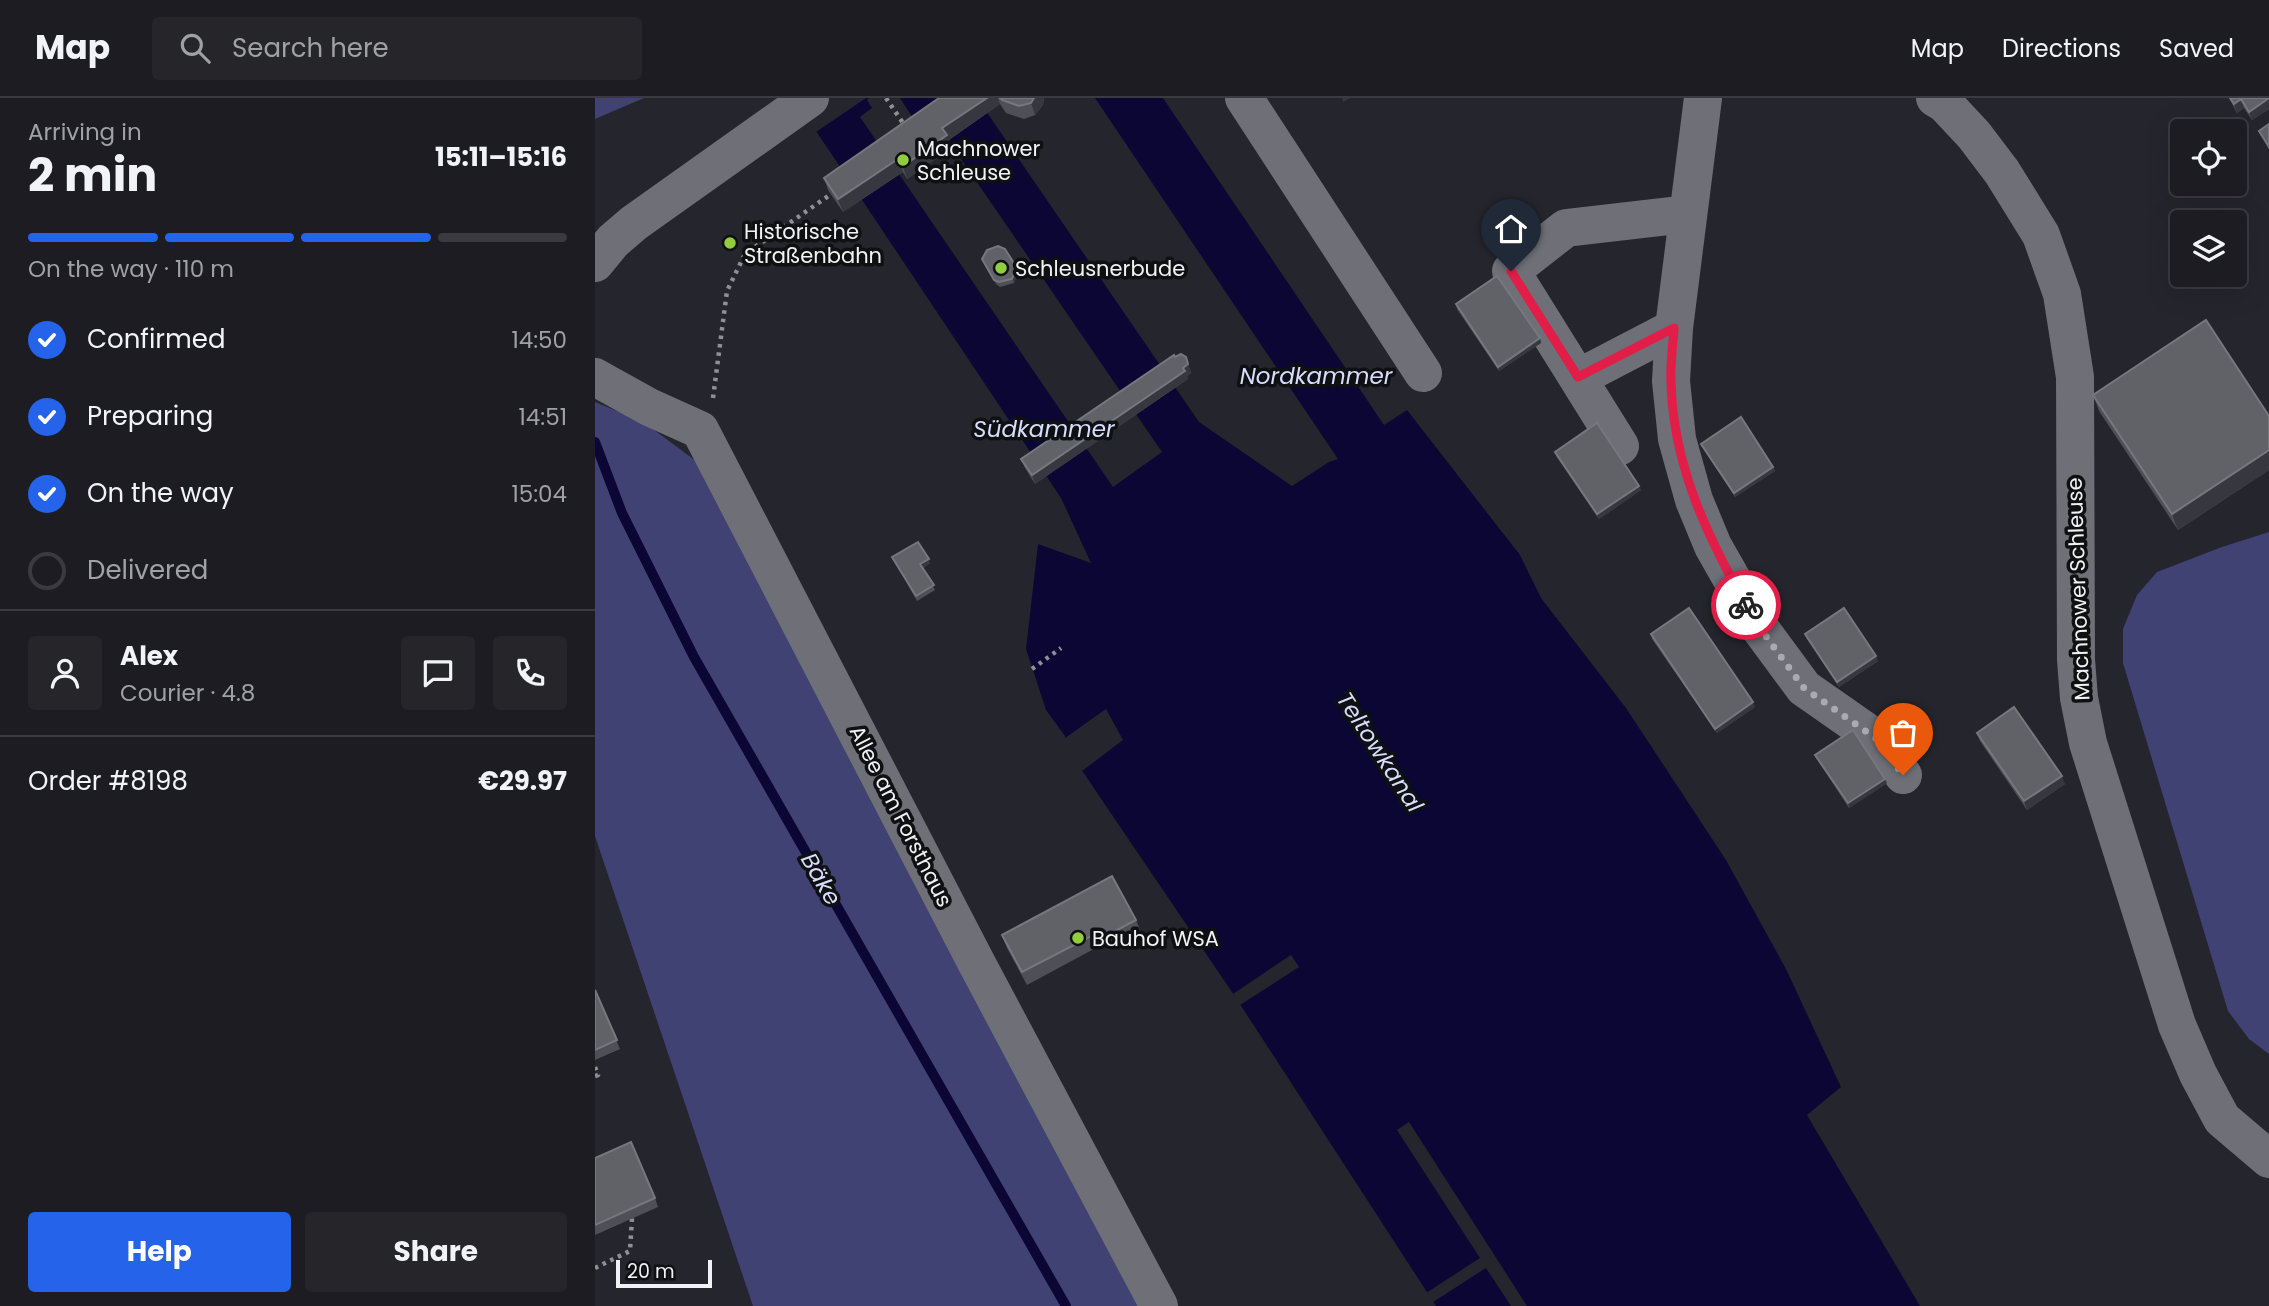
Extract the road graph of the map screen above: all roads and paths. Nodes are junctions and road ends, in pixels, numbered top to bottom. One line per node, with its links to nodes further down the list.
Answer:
1 (810, 98): 9 (street)
2 (886, 98): 6 (path)
3 (1244, 98): 11 (street)
4 (1703, 98): 8 (street)
5 (1935, 98): 21 (street, Machnower Schleuse)
6 (910, 134)
7 (835, 191): 14 (path)
8 (1687, 214): 10 (street); 13 (street)
9 (595, 263)
10 (1674, 328): 13 (street); 18 (street)
11 (1423, 373)
12 (595, 377): 14 (street)
13 (1578, 377): 15 (street)
14 (696, 412): 25 (street, Allee am Forsthaus)
15 (1620, 446)
16 (1061, 648): 17 (path)
17 (1032, 669)
18 (1903, 775)
19 (595, 1067): 20 (path)
20 (595, 1076)
21 (2269, 1159)
22 (632, 1218): 24 (path)
23 (595, 1258): 24 (path)
24 (597, 1267)
25 (1159, 1306)

